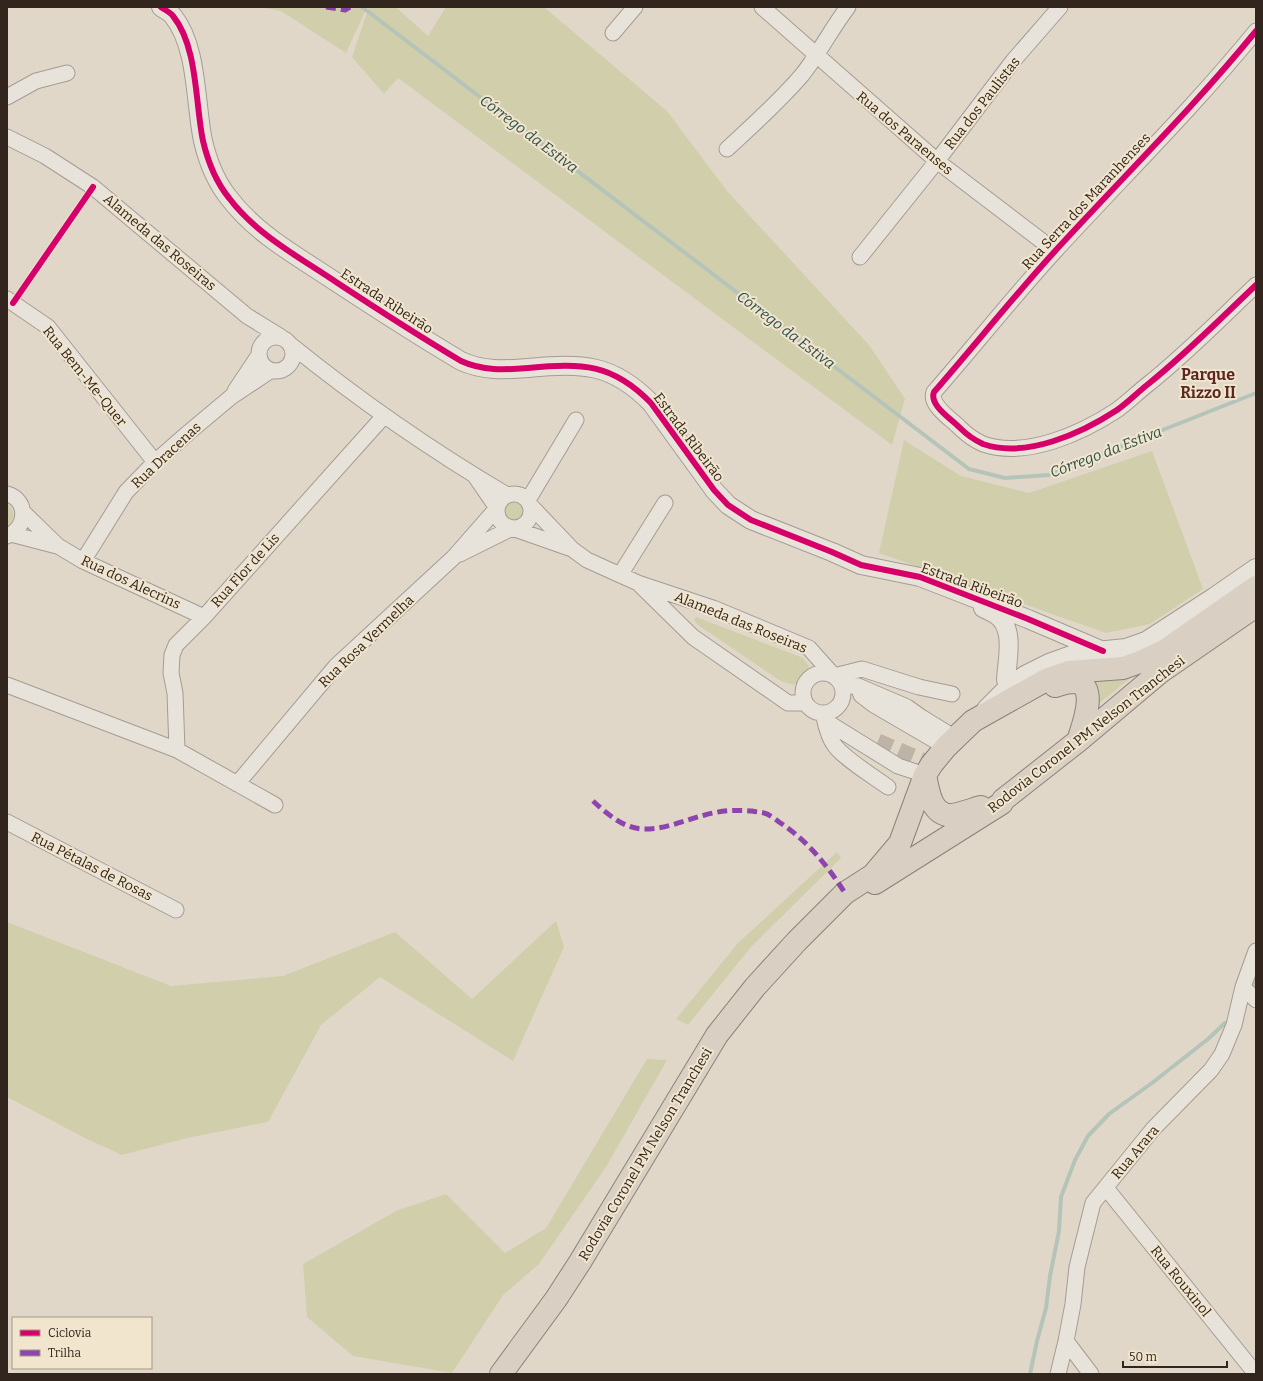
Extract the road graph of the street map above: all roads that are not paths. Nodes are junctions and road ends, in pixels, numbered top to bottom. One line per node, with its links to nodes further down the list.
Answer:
1 (636, 7): 7 (street)
2 (762, 7): 8 (street, Rua dos Paraenses)
3 (848, 7): 8 (street)
4 (1060, 7): 13 (street, Rua dos Paulistas)
5 (166, 9): 43 (street, Estrada Ribeirão)
6 (1256, 31): 14 (street, Rua Serra dos Maranhenses)
7 (613, 33)
8 (816, 56): 12 (street); 13 (street, Rua dos Paraenses)
9 (67, 73): 10 (street)
10 (7, 97)
11 (7, 137): 18 (street, Alameda das Roseiras)
12 (727, 149)
13 (937, 162): 14 (street, Rua dos Paraenses); 15 (street, Rua dos Paulistas)
14 (1055, 251): 16 (street, Rua Serra dos Maranhenses)
15 (860, 257)
16 (1256, 285)
17 (7, 298): 27 (street, Rua Bem-Me-Quer)
18 (247, 316): 19 (street, Alameda das Roseiras); 20 (street, Alameda das Roseiras)
19 (286, 341): 20 (street); 21 (street); 22 (street, Alameda das Roseiras)
20 (261, 349): 23 (street); 24 (street, Rua Dracenas)
21 (287, 368): 22 (street); 23 (street)
22 (322, 370): 25 (street, Alameda das Roseiras)
23 (270, 371): 24 (street, Rua Dracenas)
24 (231, 397): 27 (street, Rua Dracenas)
25 (384, 416): 28 (street, Alameda das Roseiras); 47 (street, Rua Flor de Lis)
26 (576, 420): 31 (street)
27 (155, 462): 40 (street, Rua Dracenas)
28 (475, 476): 30 (street, Alameda das Roseiras); 33 (street, Alameda das Roseiras)
29 (8, 493): 34 (street, Rua dos Alecrins)
30 (507, 495): 31 (street); 33 (street)
31 (529, 502): 35 (street); 38 (street, Alameda das Roseiras)
32 (665, 503): 42 (street)
33 (497, 508): 35 (street); 39 (street, Rua Rosa Vermelha)
34 (23, 512): 36 (street); 37 (street, Rua dos Alecrins)
35 (512, 528): 38 (street, Alameda das Roseiras); 39 (street, Rua Rosa Vermelha)
36 (9, 535): 37 (street, Rua dos Alecrins)
37 (58, 546): 40 (street, Rua dos Alecrins)
38 (572, 549): 42 (street, Alameda das Roseiras)
39 (454, 557): 62 (street, Rua Rosa Vermelha)
40 (83, 561): 47 (street, Rua dos Alecrins)
41 (1256, 568): 48 (street)
42 (620, 575): 44 (street, Alameda das Roseiras)
43 (920, 577): 48 (street, Estrada Ribeirão); 52 (street, Estrada Ribeirão)
44 (638, 583): 50 (street, Alameda das Roseiras); 54 (street, Alameda das Roseiras)
45 (1256, 587): 52 (highway, Rodovia Coronel PM Nelson Tranchesi)
46 (1256, 606): 58 (highway, Rodovia Coronel PM Nelson Tranchesi)
47 (204, 617): 60 (street, Rua Flor de Lis)
48 (1103, 651): 49 (street)
49 (1077, 653): 52 (street); 56 (street)
50 (838, 681): 53 (street); 54 (street); 54 (street); 59 (street)
51 (7, 685): 60 (street)
52 (1009, 690): 56 (highway, Rodovia Coronel PM Nelson Tranchesi); 58 (highway)
53 (952, 694)
54 (804, 703)
55 (823, 716): 57 (street); 61 (street); 63 (street)
56 (978, 717): 59 (highway, Rodovia Coronel PM Nelson Tranchesi)
57 (878, 741)
58 (1078, 741): 64 (highway, Rodovia Coronel PM Nelson Tranchesi)
59 (951, 742): 61 (highway, Rodovia Coronel PM Nelson Tranchesi)
60 (178, 750): 62 (street)
61 (925, 775): 64 (highway); 68 (highway, Rodovia Coronel PM Nelson Tranchesi)
62 (236, 784): 65 (street)
63 (888, 787)
64 (1003, 800): 68 (highway, Rodovia Coronel PM Nelson Tranchesi)
65 (275, 805)
66 (7, 822): 67 (street, Rua Pétalas de Rosas)
67 (176, 910)
68 (797, 941): 74 (highway, Rodovia Coronel PM Nelson Tranchesi)
69 (1256, 951): 70 (street, Rua Arara)
70 (1243, 986): 71 (street); 72 (street, Rua Arara)
71 (1256, 1000)
72 (1106, 1188): 73 (street, Rua Arara); 77 (street, Rua Rouxinol)
73 (1066, 1341): 75 (street, Rua Arara); 76 (street)
74 (501, 1374)
75 (1058, 1374)
76 (1091, 1374)
77 (1256, 1374)

